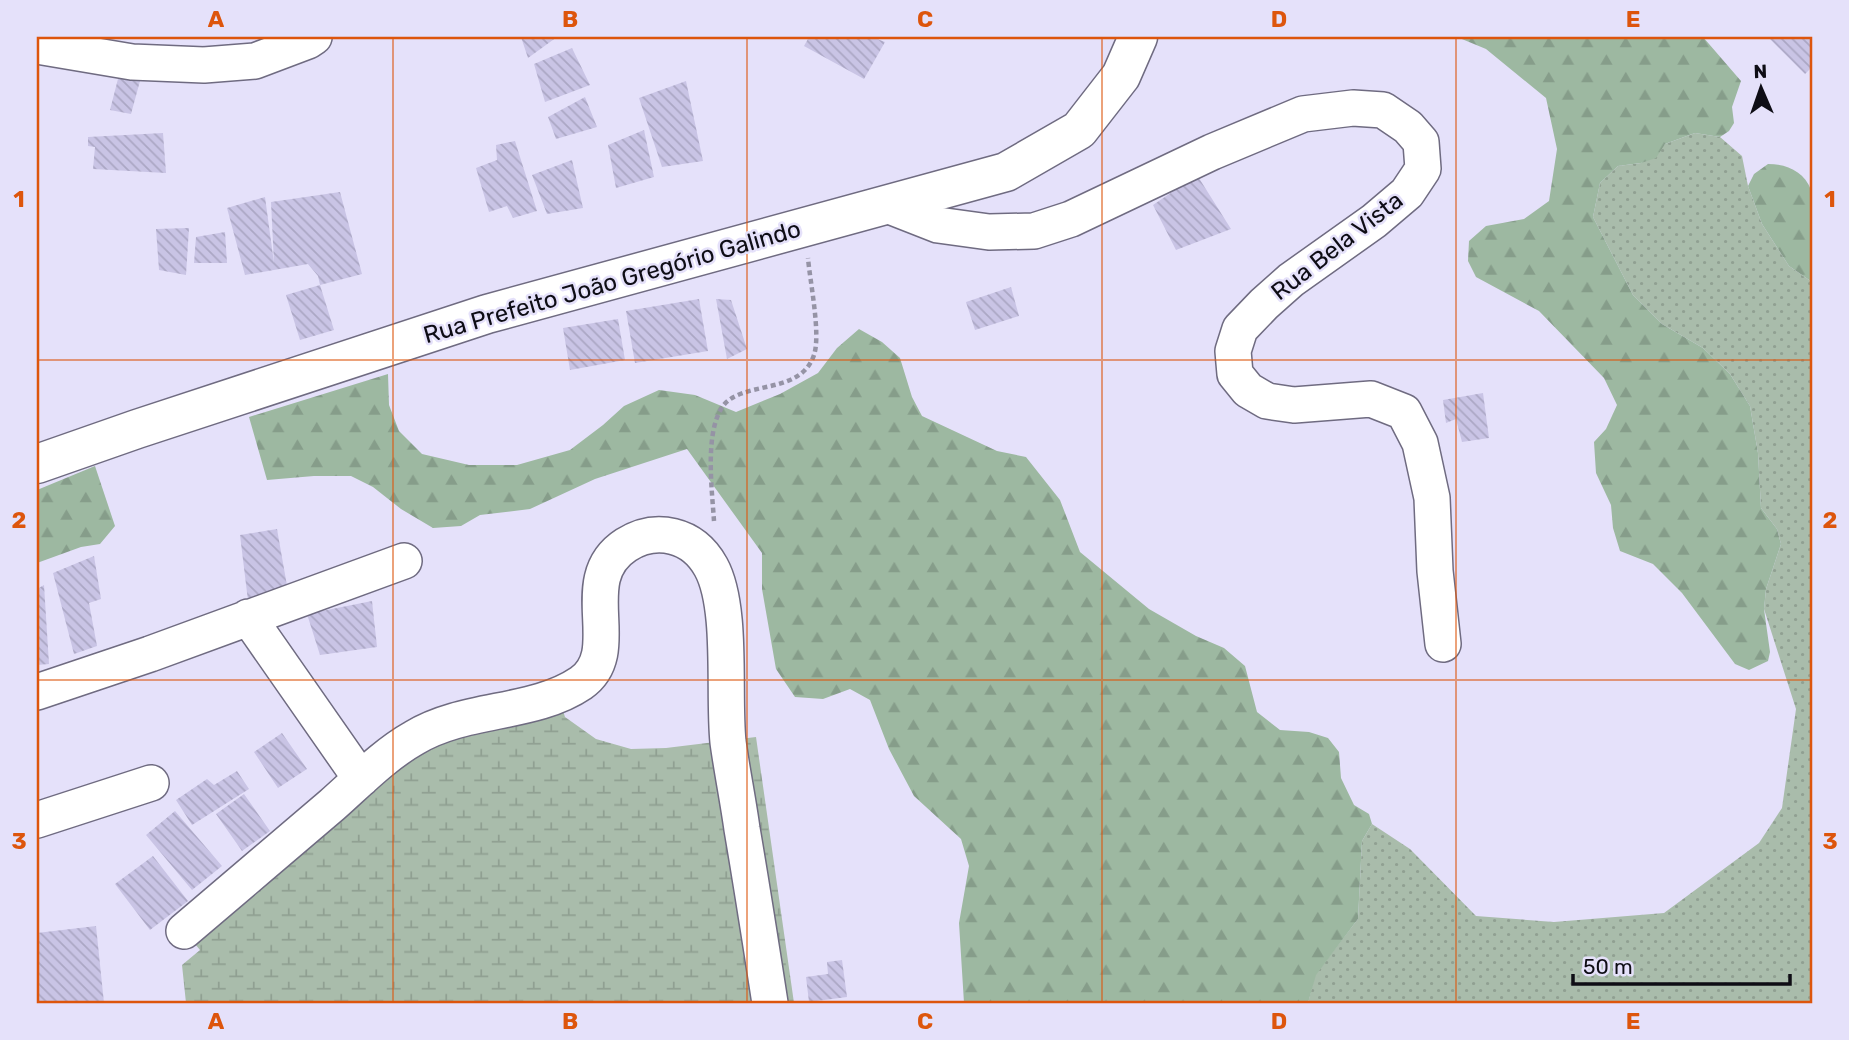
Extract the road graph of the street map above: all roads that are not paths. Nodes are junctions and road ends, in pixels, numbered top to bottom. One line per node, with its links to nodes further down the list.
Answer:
1 (314, 37): 3 (street)
2 (1138, 37): 4 (main road, Rua Prefeito João Gregório Galindo)
3 (37, 47)
4 (887, 205): 5 (main road, Rua Prefeito João Gregório Galindo); 8 (street, Rua Bela Vista)
5 (37, 464)
6 (404, 561): 7 (street)
7 (248, 617): 9 (street); 10 (street)
8 (1443, 644)
9 (37, 692)
10 (361, 779): 13 (street); 14 (street)
11 (150, 783): 12 (street)
12 (37, 820)
13 (184, 931)
14 (771, 1003)

